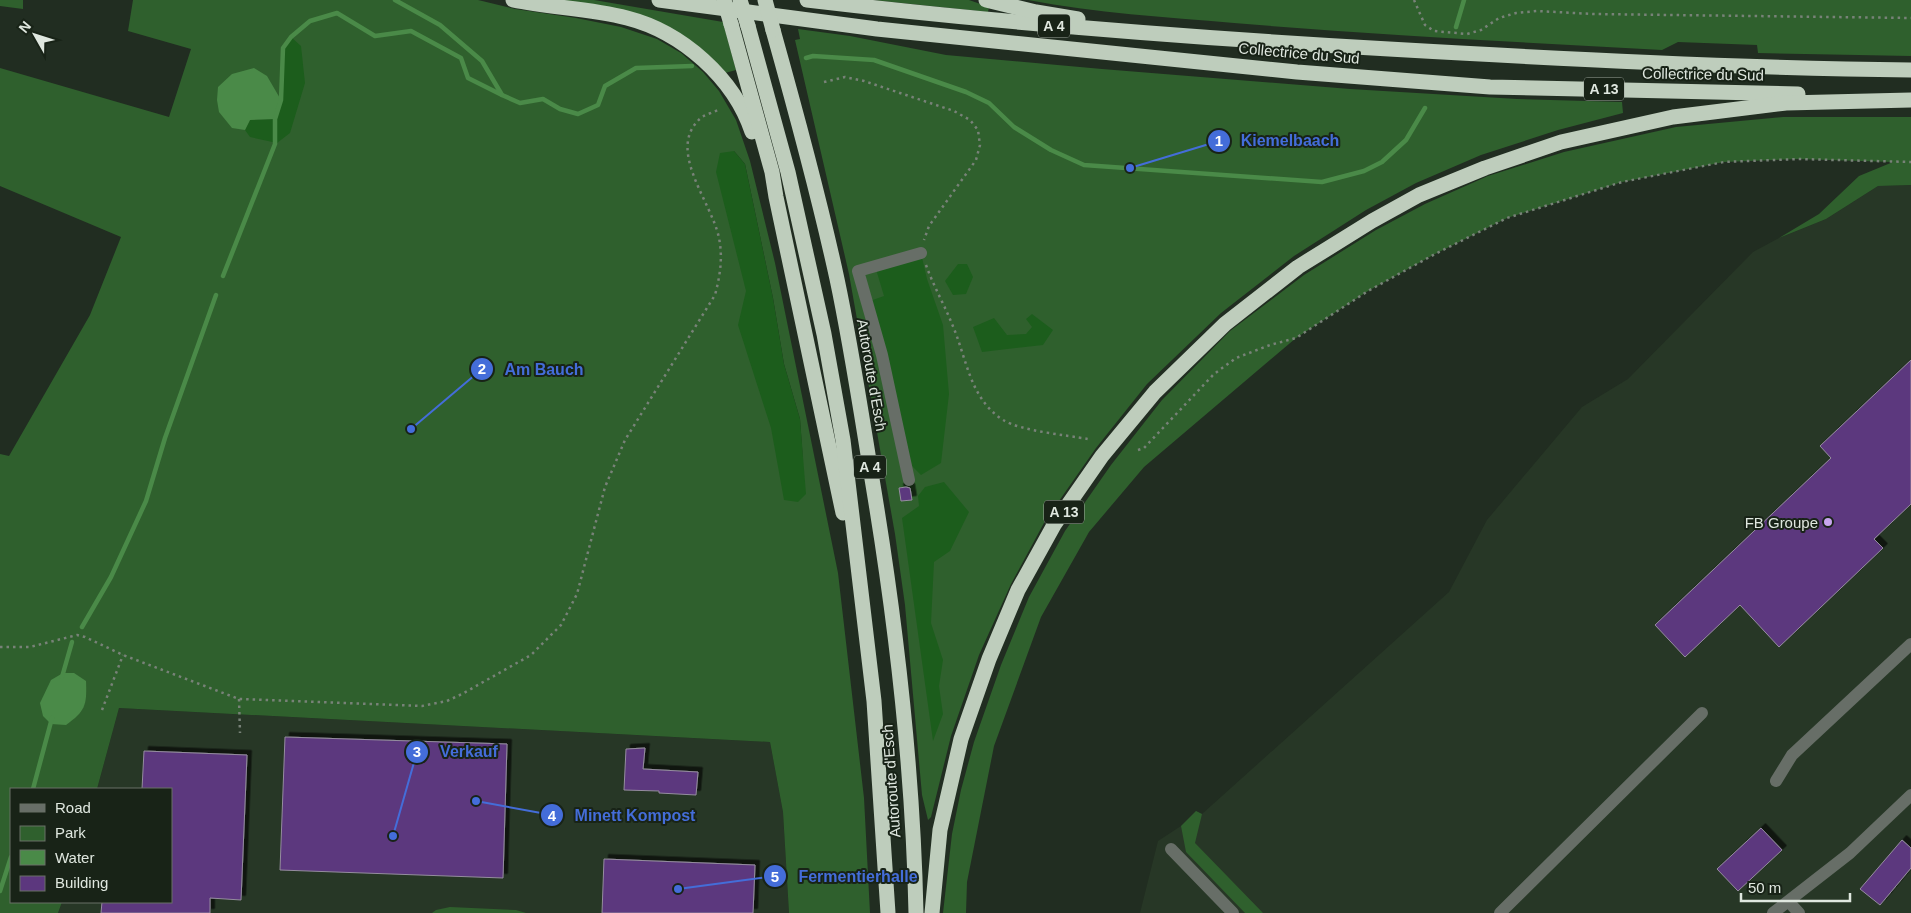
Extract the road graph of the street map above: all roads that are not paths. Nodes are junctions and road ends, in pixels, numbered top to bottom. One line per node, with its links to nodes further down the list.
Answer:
1 (513, 0): 12 (highway, A 4)
2 (659, 0): 10 (highway, Collectrice du Sud / A 13)
3 (724, 0): 12 (highway, A 4, bridge)
4 (740, 0): 17 (highway, Autoroute d'Esch / A 4, bridge)
5 (765, 0): 15 (highway, Autoroute d'Esch / A 4, bridge)
6 (807, 0): 8 (highway, A 4)
7 (986, 0): 8 (highway, A 4)
8 (1303, 44): 9 (highway, Collectrice du Sud / A 13)
9 (1911, 70)
10 (1911, 96)
11 (1911, 100): 26 (highway, A 13)
12 (776, 197): 17 (highway, A 4)
13 (922, 252): 14 (street)
14 (858, 272): 15 (street); 16 (street)
15 (836, 278): 25 (highway, Autoroute d'Esch / A 4)
16 (909, 480)
17 (862, 595): 24 (highway, Autoroute d'Esch / A 4)
18 (1911, 644): 20 (street)
19 (1702, 712): 28 (street)
20 (1776, 780)
21 (1911, 795): 23 (street)
22 (1171, 849): 27 (street)
23 (1789, 902): 29 (street); 30 (street)
24 (888, 913)
25 (916, 913)
26 (932, 913)
27 (1233, 913)
28 (1500, 913)
29 (1773, 913)
30 (1799, 913)

